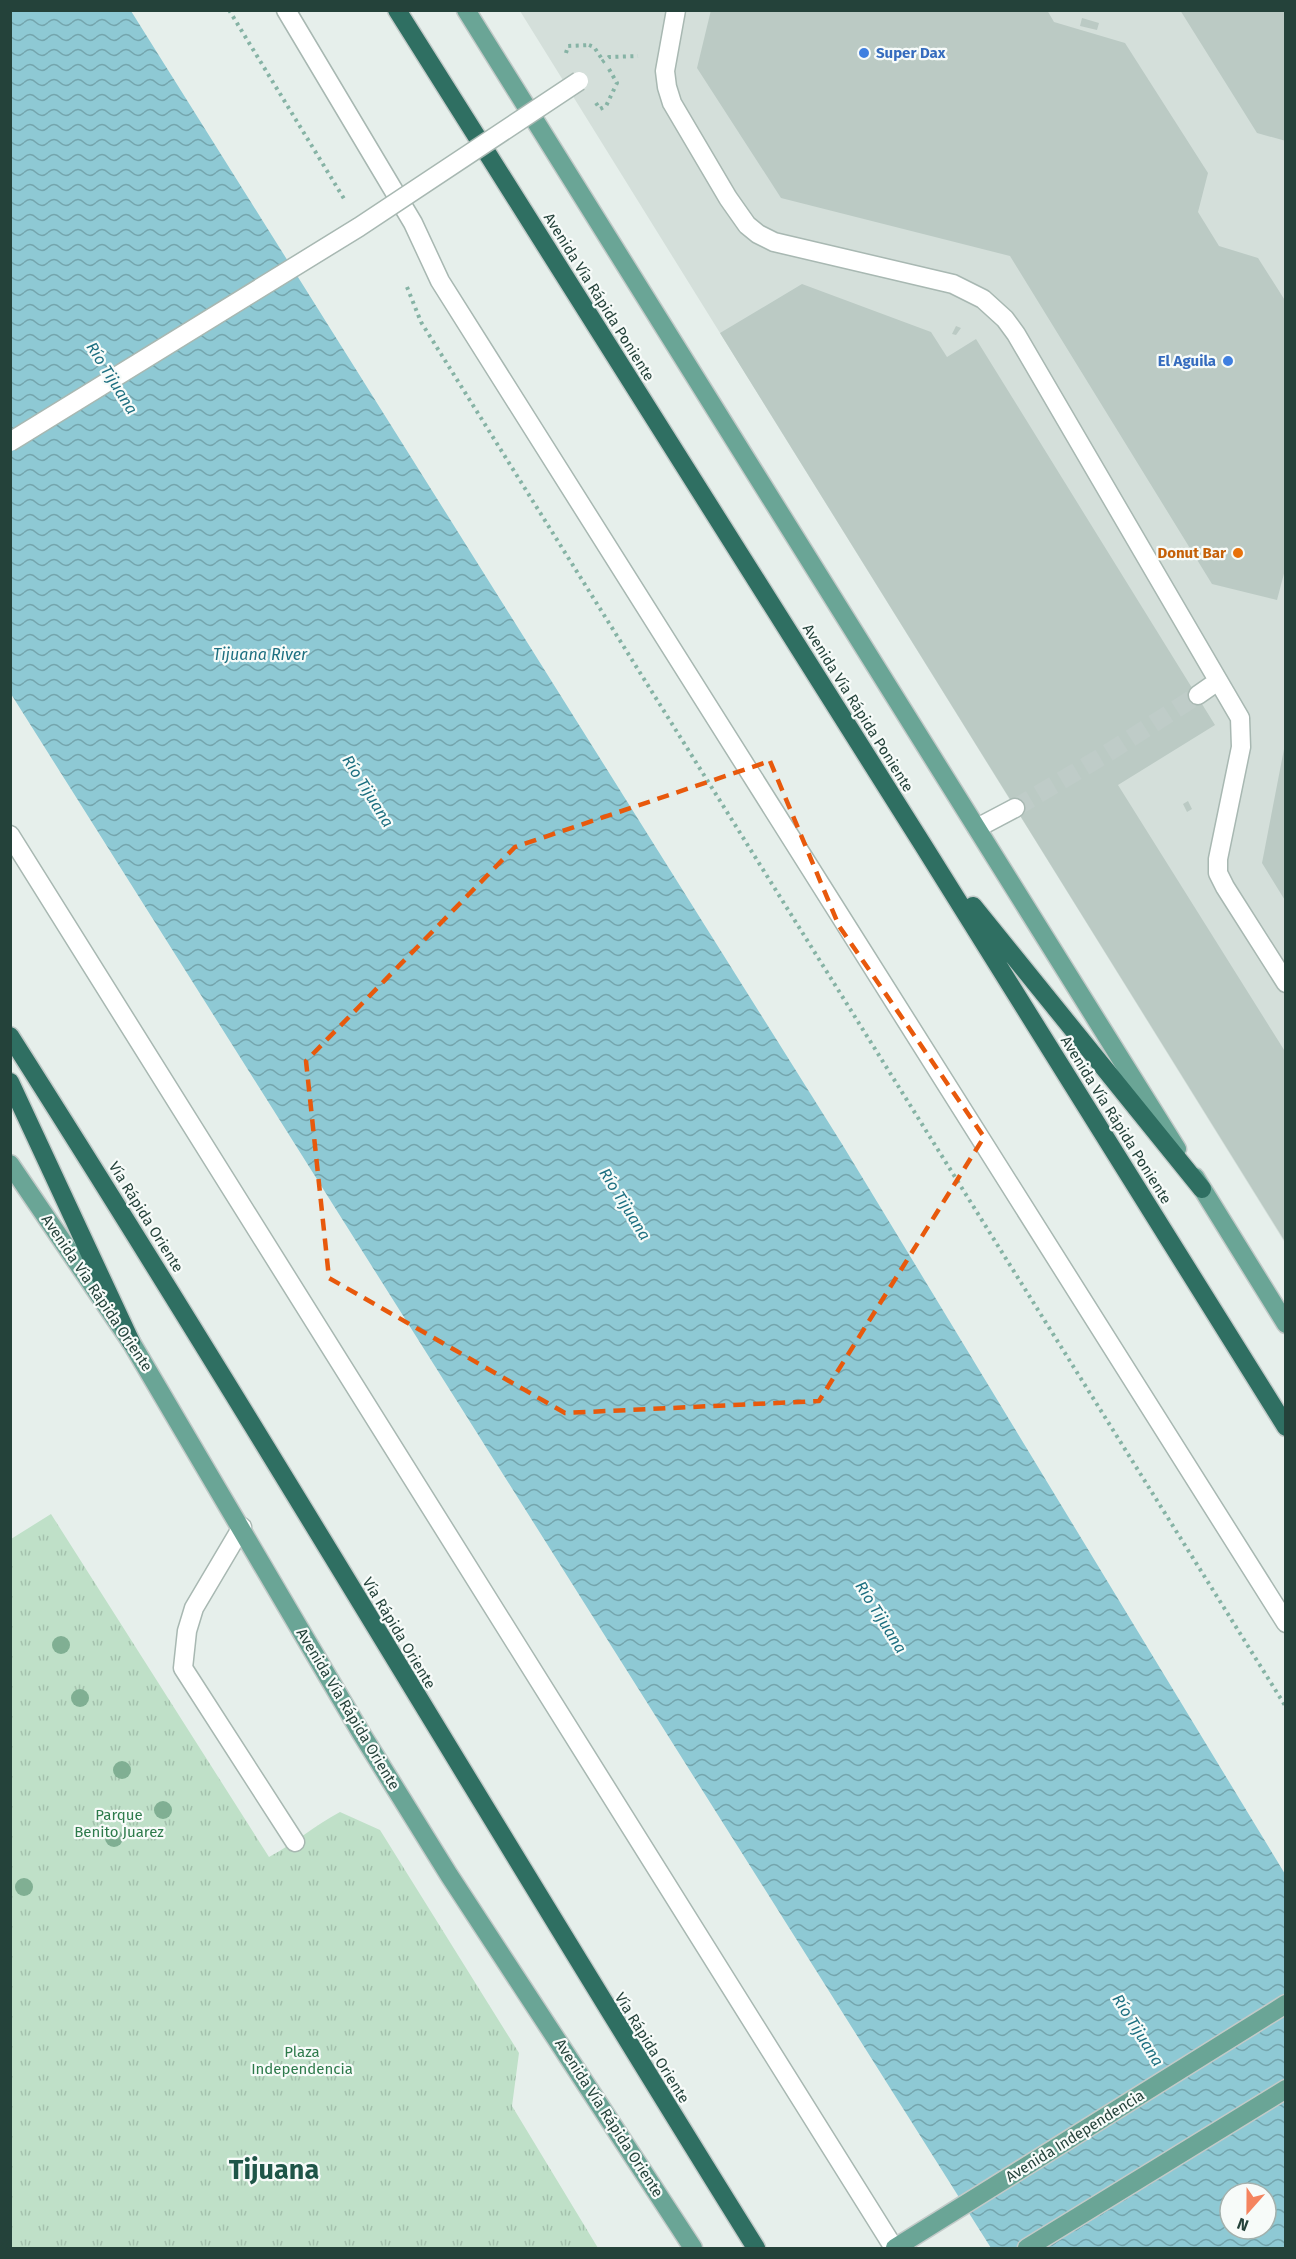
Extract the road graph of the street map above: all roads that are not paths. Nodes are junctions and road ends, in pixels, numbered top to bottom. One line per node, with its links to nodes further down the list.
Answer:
1 (286, 10): 22 (street)
2 (397, 10): 12 (highway, Avenida Vía Rápida Poniente)
3 (466, 10): 10 (main road)
4 (676, 10): 7 (street)
5 (579, 81): 6 (street, bridge)
6 (10, 442)
7 (1218, 681): 8 (street); 13 (street)
8 (1197, 695)
9 (1015, 808): 10 (street)
10 (977, 828): 17 (main road)
11 (10, 835): 28 (street)
12 (923, 844): 17 (highway); 20 (highway, Avenida Vía Rápida Poniente)
13 (1286, 983)
14 (10, 1036): 27 (highway, Vía Rápida Oriente)
15 (10, 1082): 19 (highway)
16 (10, 1164): 19 (main road, Avenida Vía Rápida Oriente)
17 (1202, 1189): 18 (main road)
18 (1286, 1324)
19 (131, 1341): 21 (main road, Avenida Vía Rápida Oriente)
20 (1286, 1427)
21 (242, 1527): 23 (street); 26 (main road, Avenida Vía Rápida Oriente)
22 (1286, 1623)
23 (295, 1842)
24 (1286, 2004): 28 (main road, Avenida Independencia)
25 (1286, 2089): 29 (main road)
26 (693, 2248)
27 (756, 2248)
28 (895, 2248)
29 (1027, 2248)

